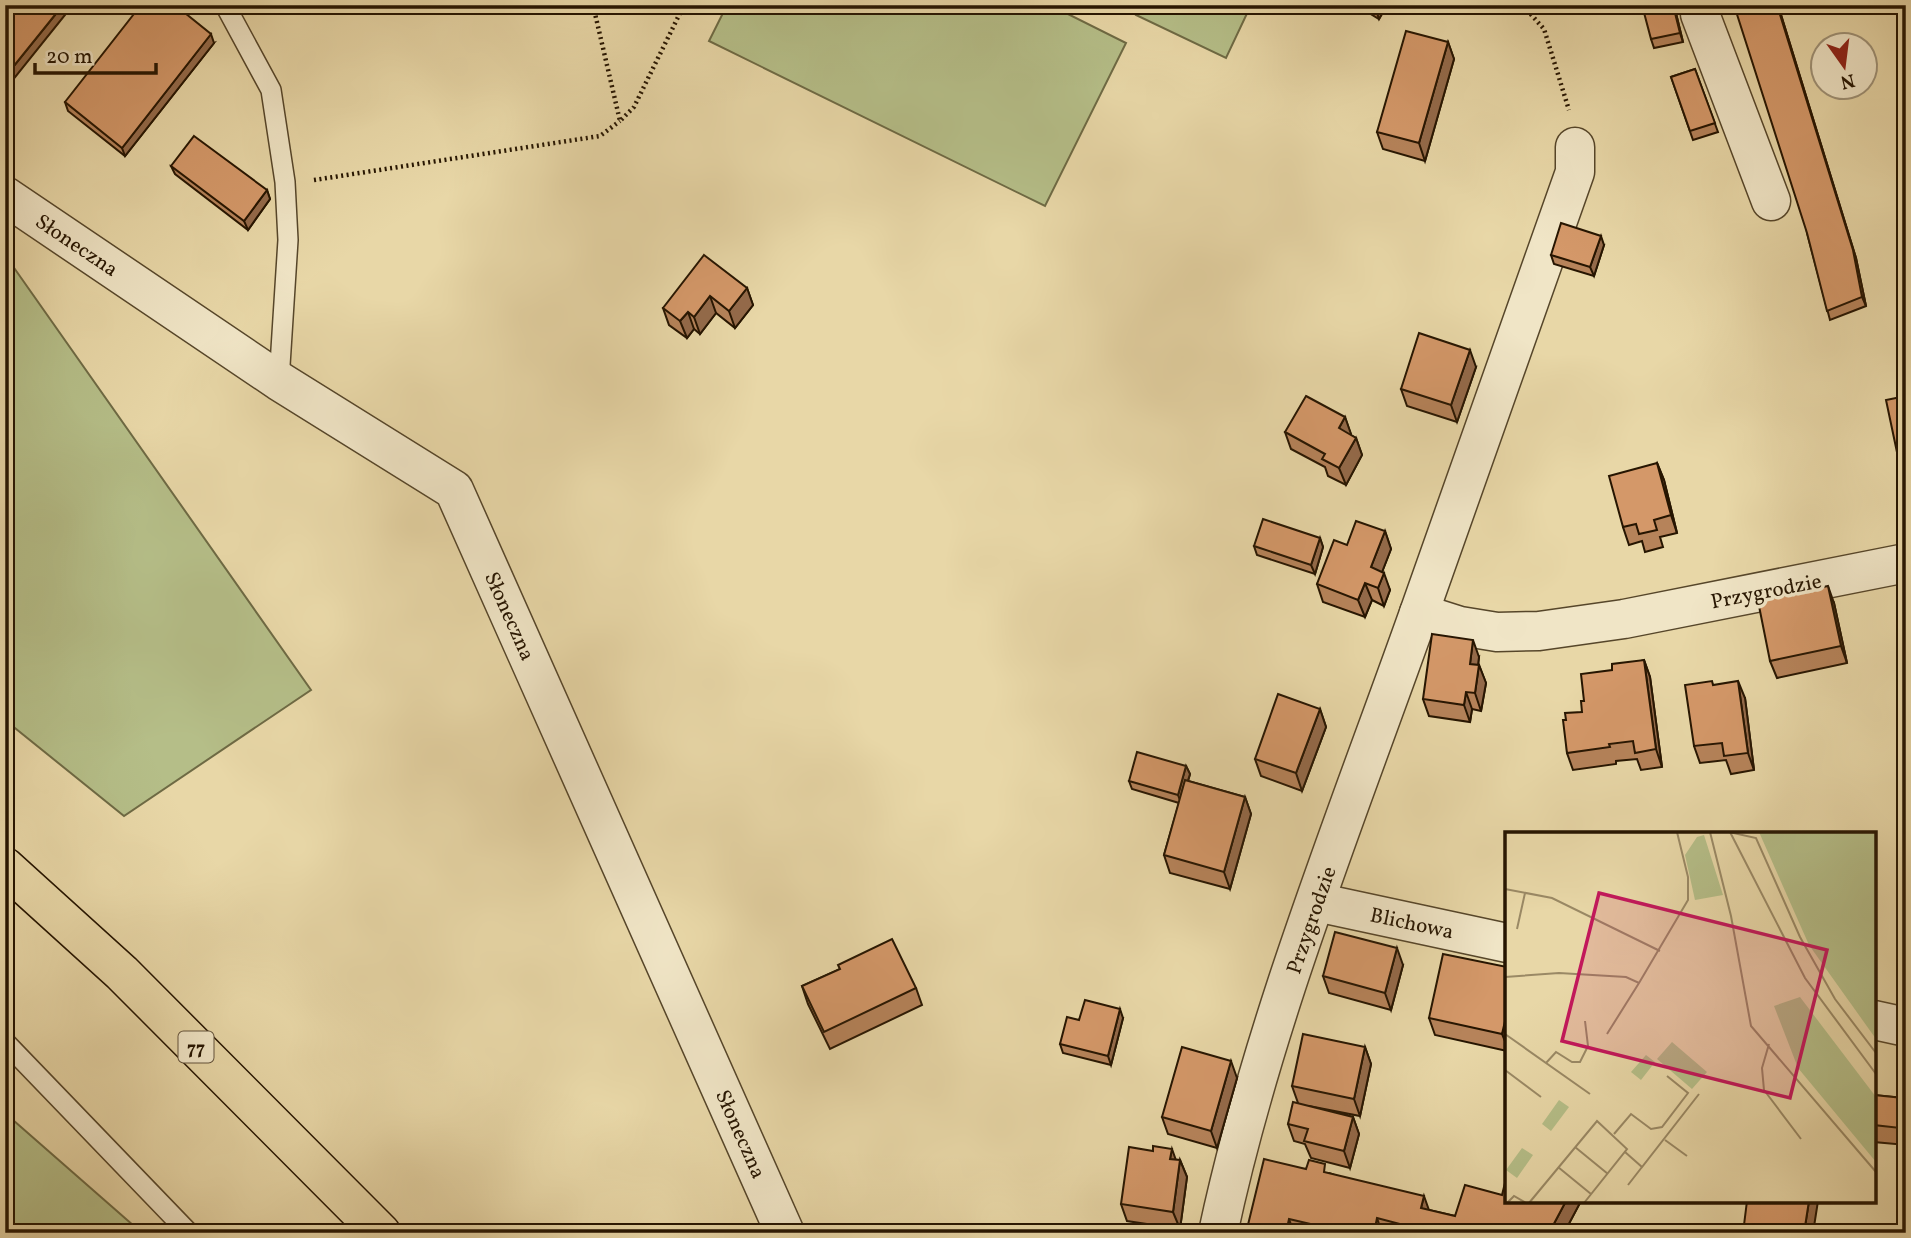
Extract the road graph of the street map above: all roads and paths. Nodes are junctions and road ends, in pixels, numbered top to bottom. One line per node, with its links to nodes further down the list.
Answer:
1 (225, 5): 8 (lane)
2 (593, 5): 6 (path)
3 (684, 5): 6 (path)
4 (1517, 5): 7 (path)
5 (1700, 5): 10 (street)
6 (621, 121): 8 (path)
7 (1575, 147): 13 (street, Przygrodzie)
8 (285, 181): 11 (lane)
9 (5, 196): 11 (street, Słoneczna)
10 (1771, 201)
11 (279, 381): 22 (street, Słoneczna)
12 (1906, 563): 13 (street, Przygrodzie)
13 (1419, 613): 15 (street, Przygrodzie)
14 (5, 866): 21 (main road, 77)
15 (1316, 902): 16 (street, Blichowa); 23 (street, Przygrodzie)
16 (1505, 943)
17 (1876, 1020): 18 (street)
18 (1906, 1027)
19 (5, 1042): 20 (lane)
20 (189, 1233)
21 (382, 1233)
22 (785, 1233)
23 (1218, 1233)

